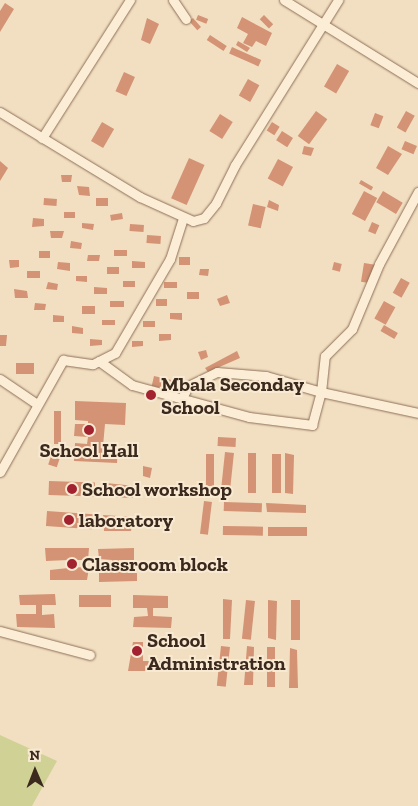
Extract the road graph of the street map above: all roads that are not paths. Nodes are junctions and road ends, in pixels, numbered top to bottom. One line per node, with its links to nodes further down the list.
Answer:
1 (130, 0): 9 (street)
2 (173, 0): 5 (street)
3 (284, 0): 6 (street)
4 (338, 0): 6 (street)
5 (186, 19)
6 (325, 23): 7 (street); 11 (street)
7 (418, 83)
8 (0, 112): 9 (street)
9 (42, 138): 11 (street)
10 (418, 192): 14 (street)
11 (183, 218): 12 (street)
12 (98, 360): 15 (street); 16 (street)
13 (0, 379): 16 (street)
14 (321, 392): 15 (street); 15 (street); 17 (street)
15 (182, 398)
16 (37, 404): 18 (street)
17 (418, 413)
18 (0, 472)
19 (0, 631): 20 (street)
20 (90, 655)

